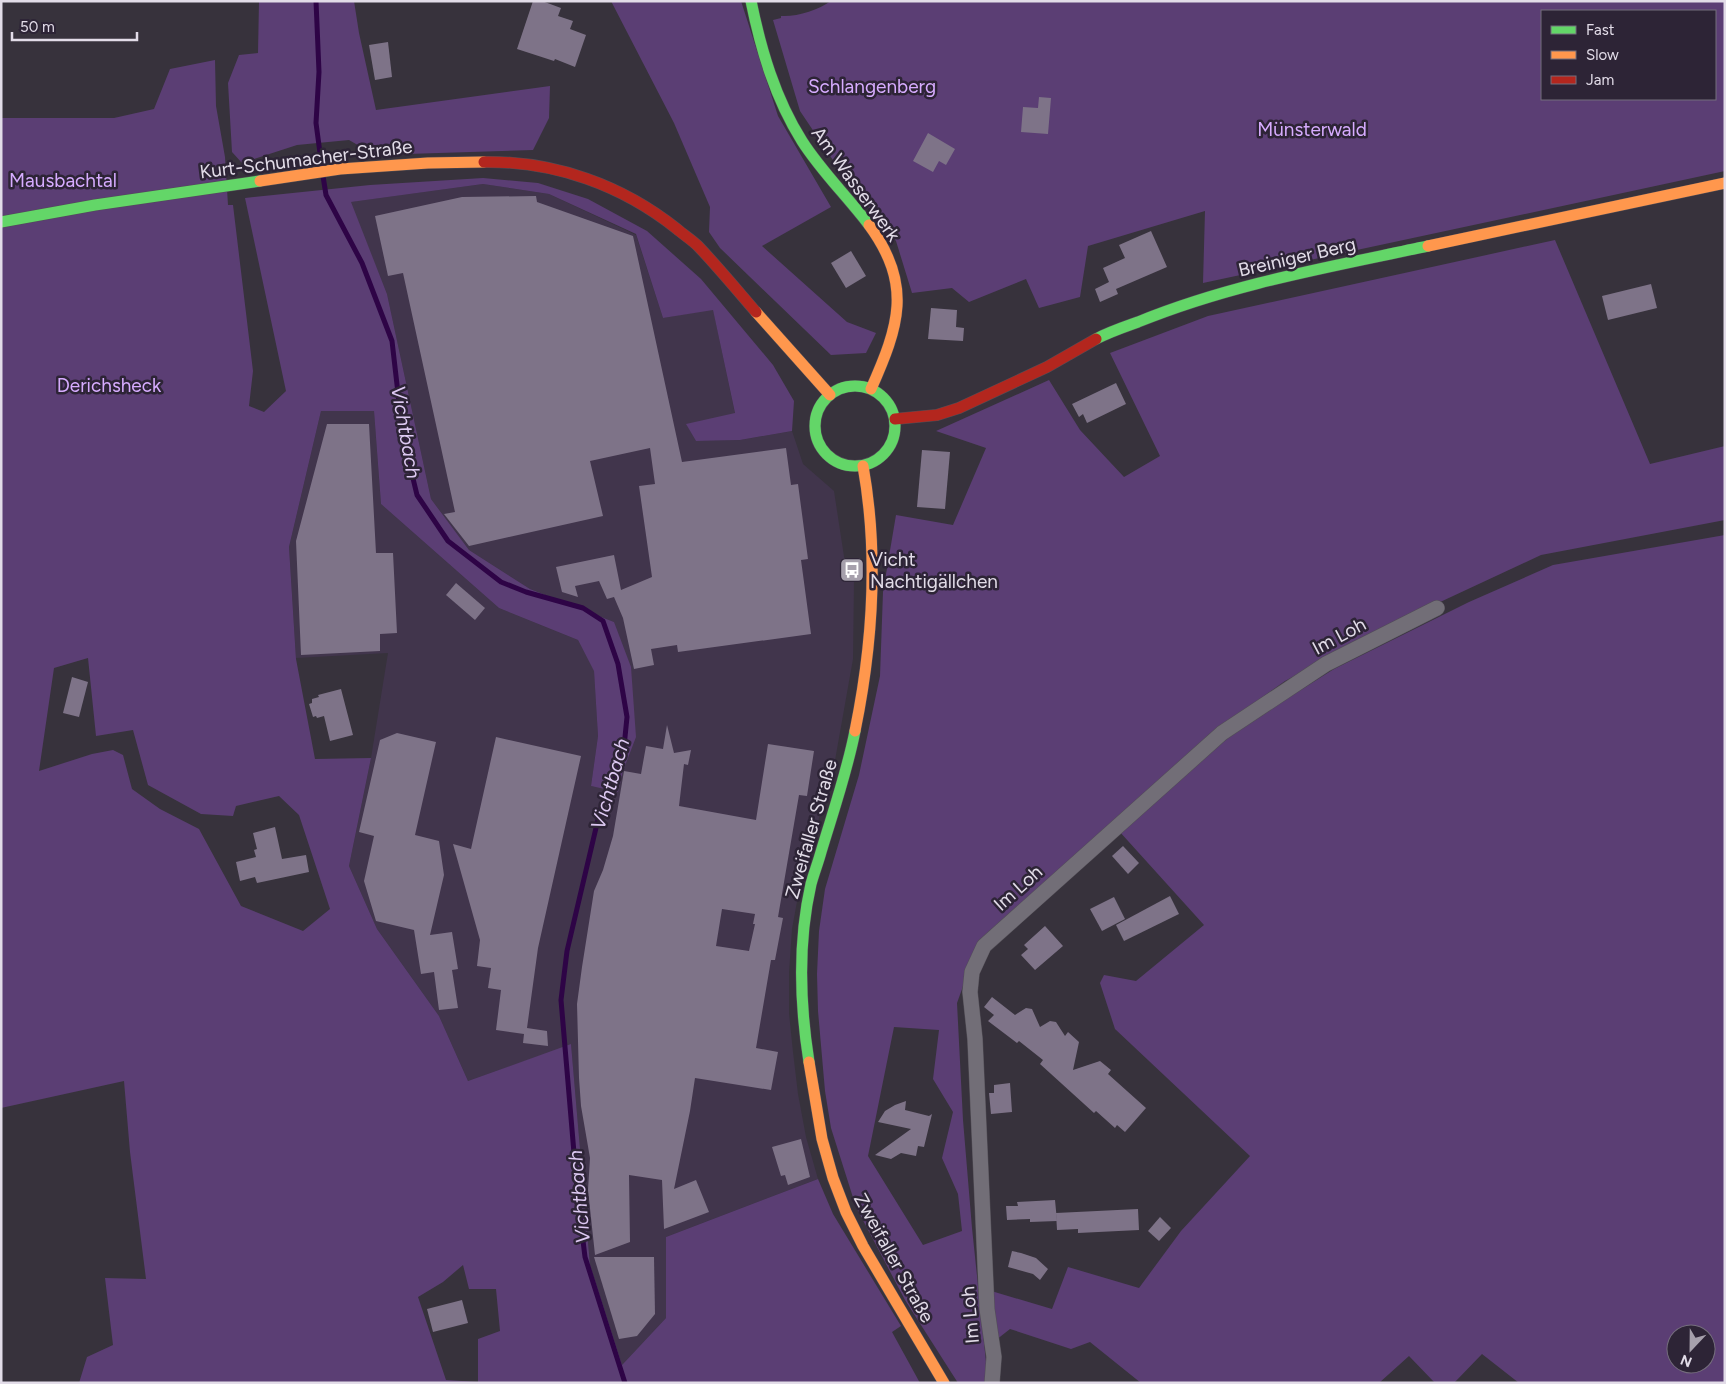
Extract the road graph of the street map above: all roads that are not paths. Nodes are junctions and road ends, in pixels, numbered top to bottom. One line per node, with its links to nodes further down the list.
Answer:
1 (751, 1): 4 (main road, Am Wasserwerk)
2 (1725, 183): 6 (main road, Breiniger Berg)
3 (1, 222): 5 (main road, Kurt-Schumacher-Straße)
4 (871, 389): 5 (main road); 6 (main road)
5 (830, 395): 7 (main road)
6 (895, 420): 7 (main road)
7 (863, 466): 9 (main road, Zweifaller Straße)
8 (1437, 608): 10 (street, Im Loh)
9 (944, 1383)
10 (992, 1383)

